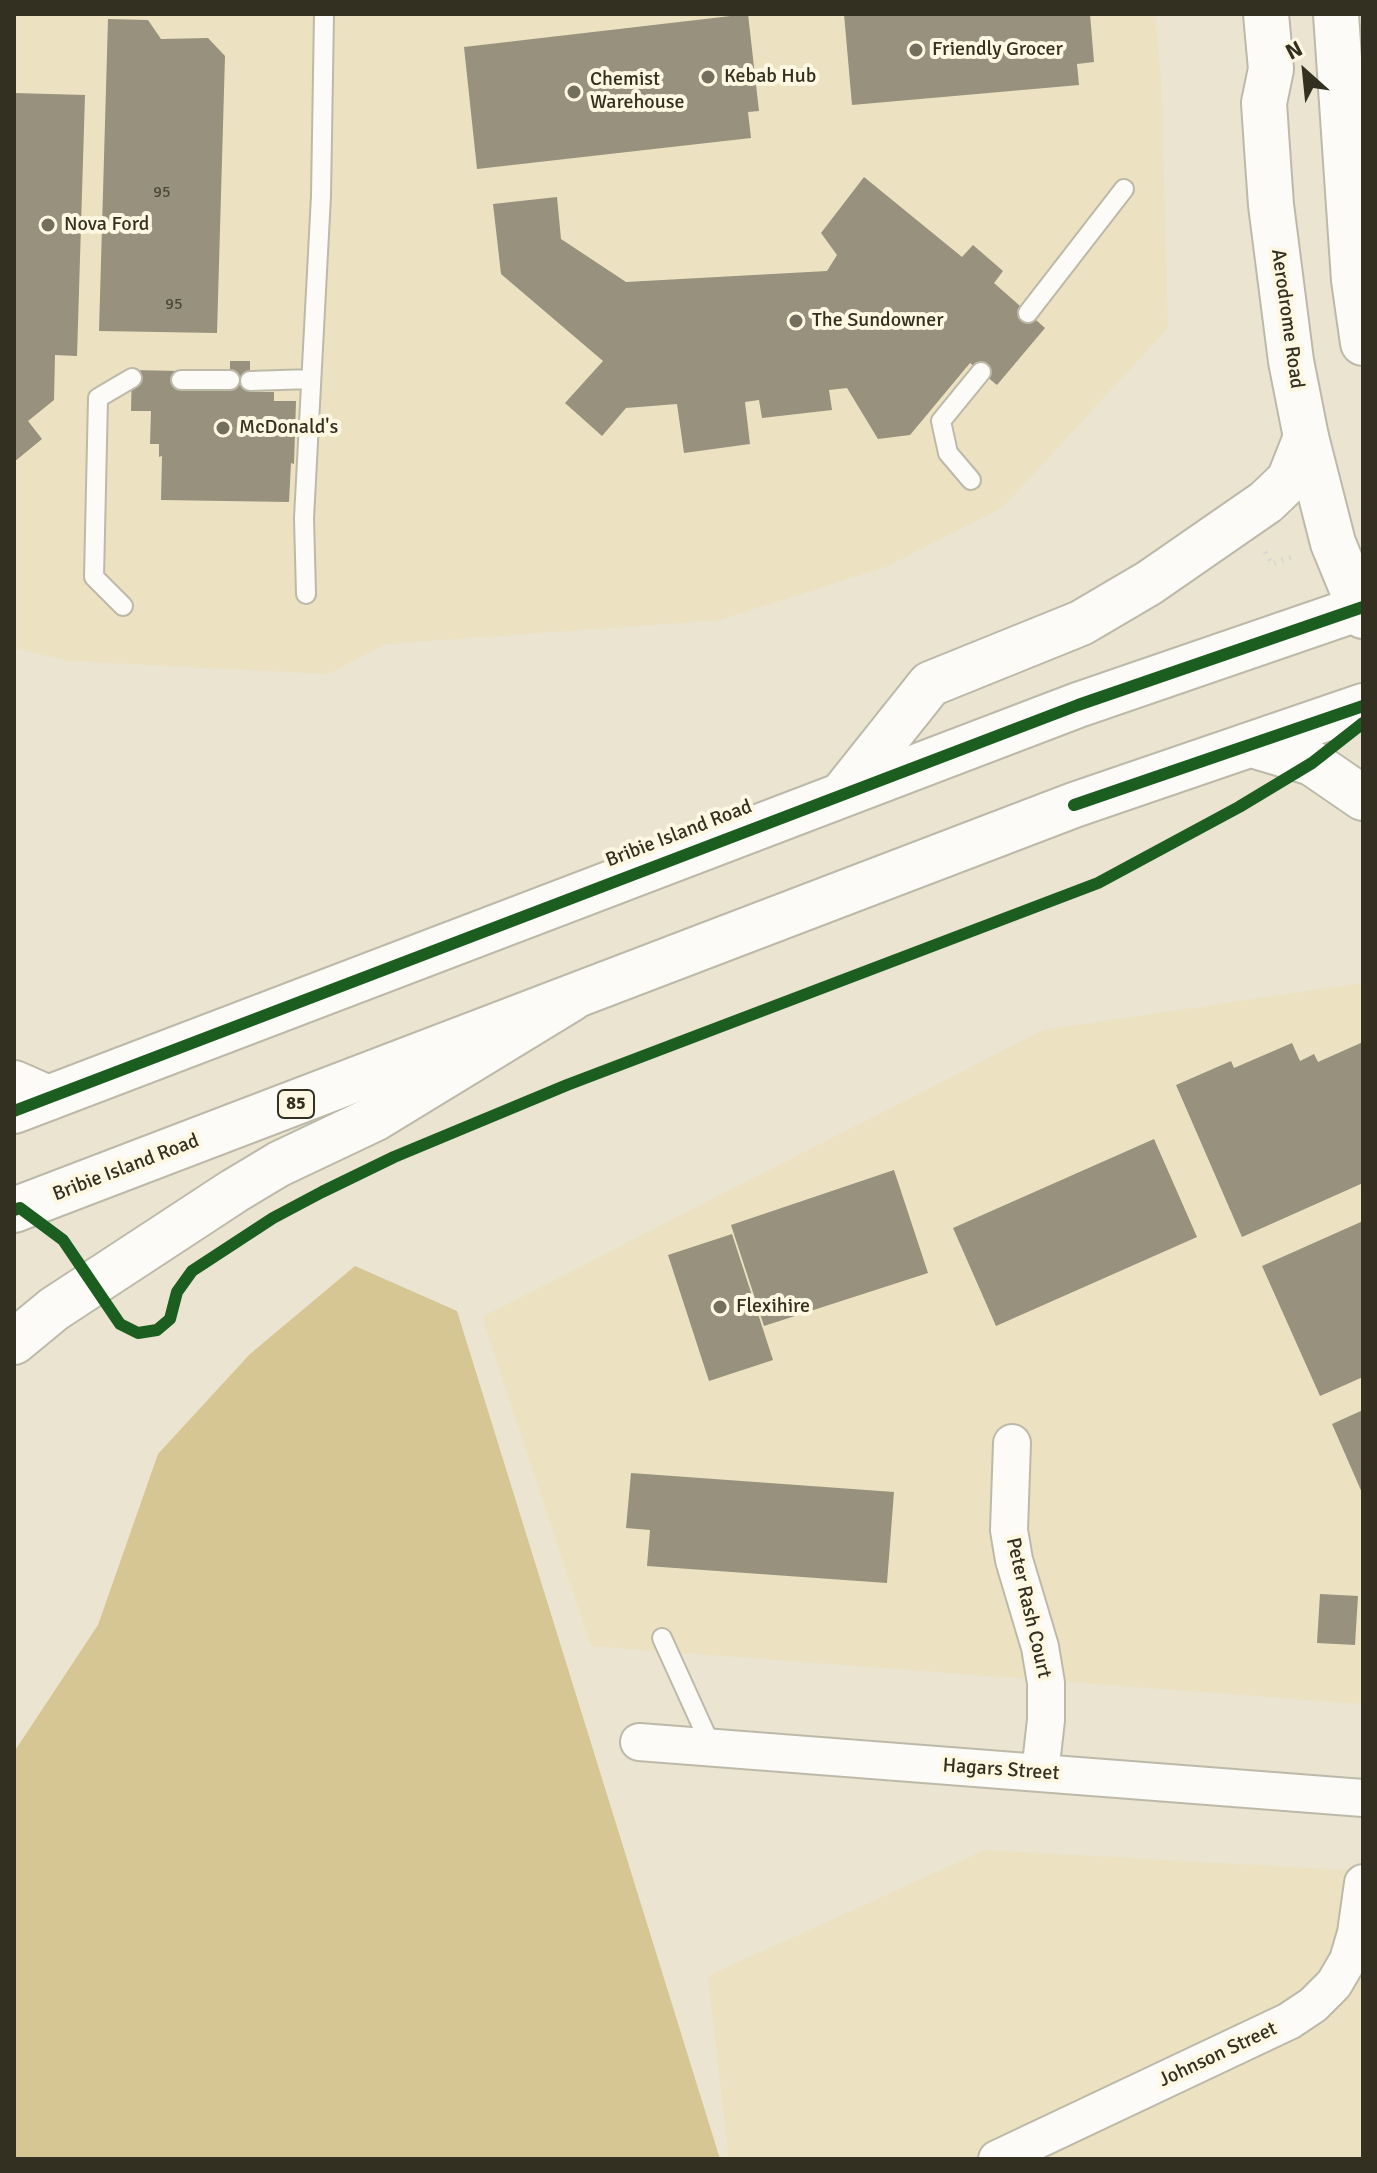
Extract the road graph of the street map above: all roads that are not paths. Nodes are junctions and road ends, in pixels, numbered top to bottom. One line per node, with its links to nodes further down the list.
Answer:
1 (324, 14): 12 (lane)
2 (1245, 14): 6 (main road)
3 (1266, 14): 6 (main road, Aerodrome Road)
4 (1290, 14): 6 (main road)
5 (1336, 14): 9 (main road)
6 (1264, 103): 16 (main road, Aerodrome Road)
7 (1124, 189): 8 (lane)
8 (1028, 313)
9 (1363, 343)
10 (981, 372): 17 (lane)
11 (132, 378): 19 (lane)
12 (311, 379): 15 (lane); 18 (lane)
13 (181, 380): 14 (lane)
14 (230, 380)
15 (250, 381)
16 (1306, 437): 20 (main road, Aerodrome Road); 23 (main road)
17 (971, 480)
18 (306, 594)
19 (123, 606)
20 (1362, 610): 23 (main road, Bribie Island Road)
21 (1363, 706): 22 (main road, Bribie Island Road / 85)
22 (1252, 745): 24 (main road); 25 (main road, Bribie Island Road / 85)
23 (843, 794): 26 (main road, Bribie Island Road)
24 (1363, 798)
25 (571, 999): 27 (main road, Bribie Island Road / 85); 28 (main road)
26 (25, 1097)
27 (14, 1210)
28 (14, 1342)
29 (1012, 1443): 33 (street, Peter Rash Court)
30 (662, 1638): 32 (lane)
31 (639, 1742): 32 (street, Hagars Street)
32 (712, 1748): 33 (street, Hagars Street)
33 (1040, 1773): 34 (street, Hagars Street)
34 (1363, 1798)
35 (1363, 1883): 36 (street, Johnson Street)
36 (997, 2159)

